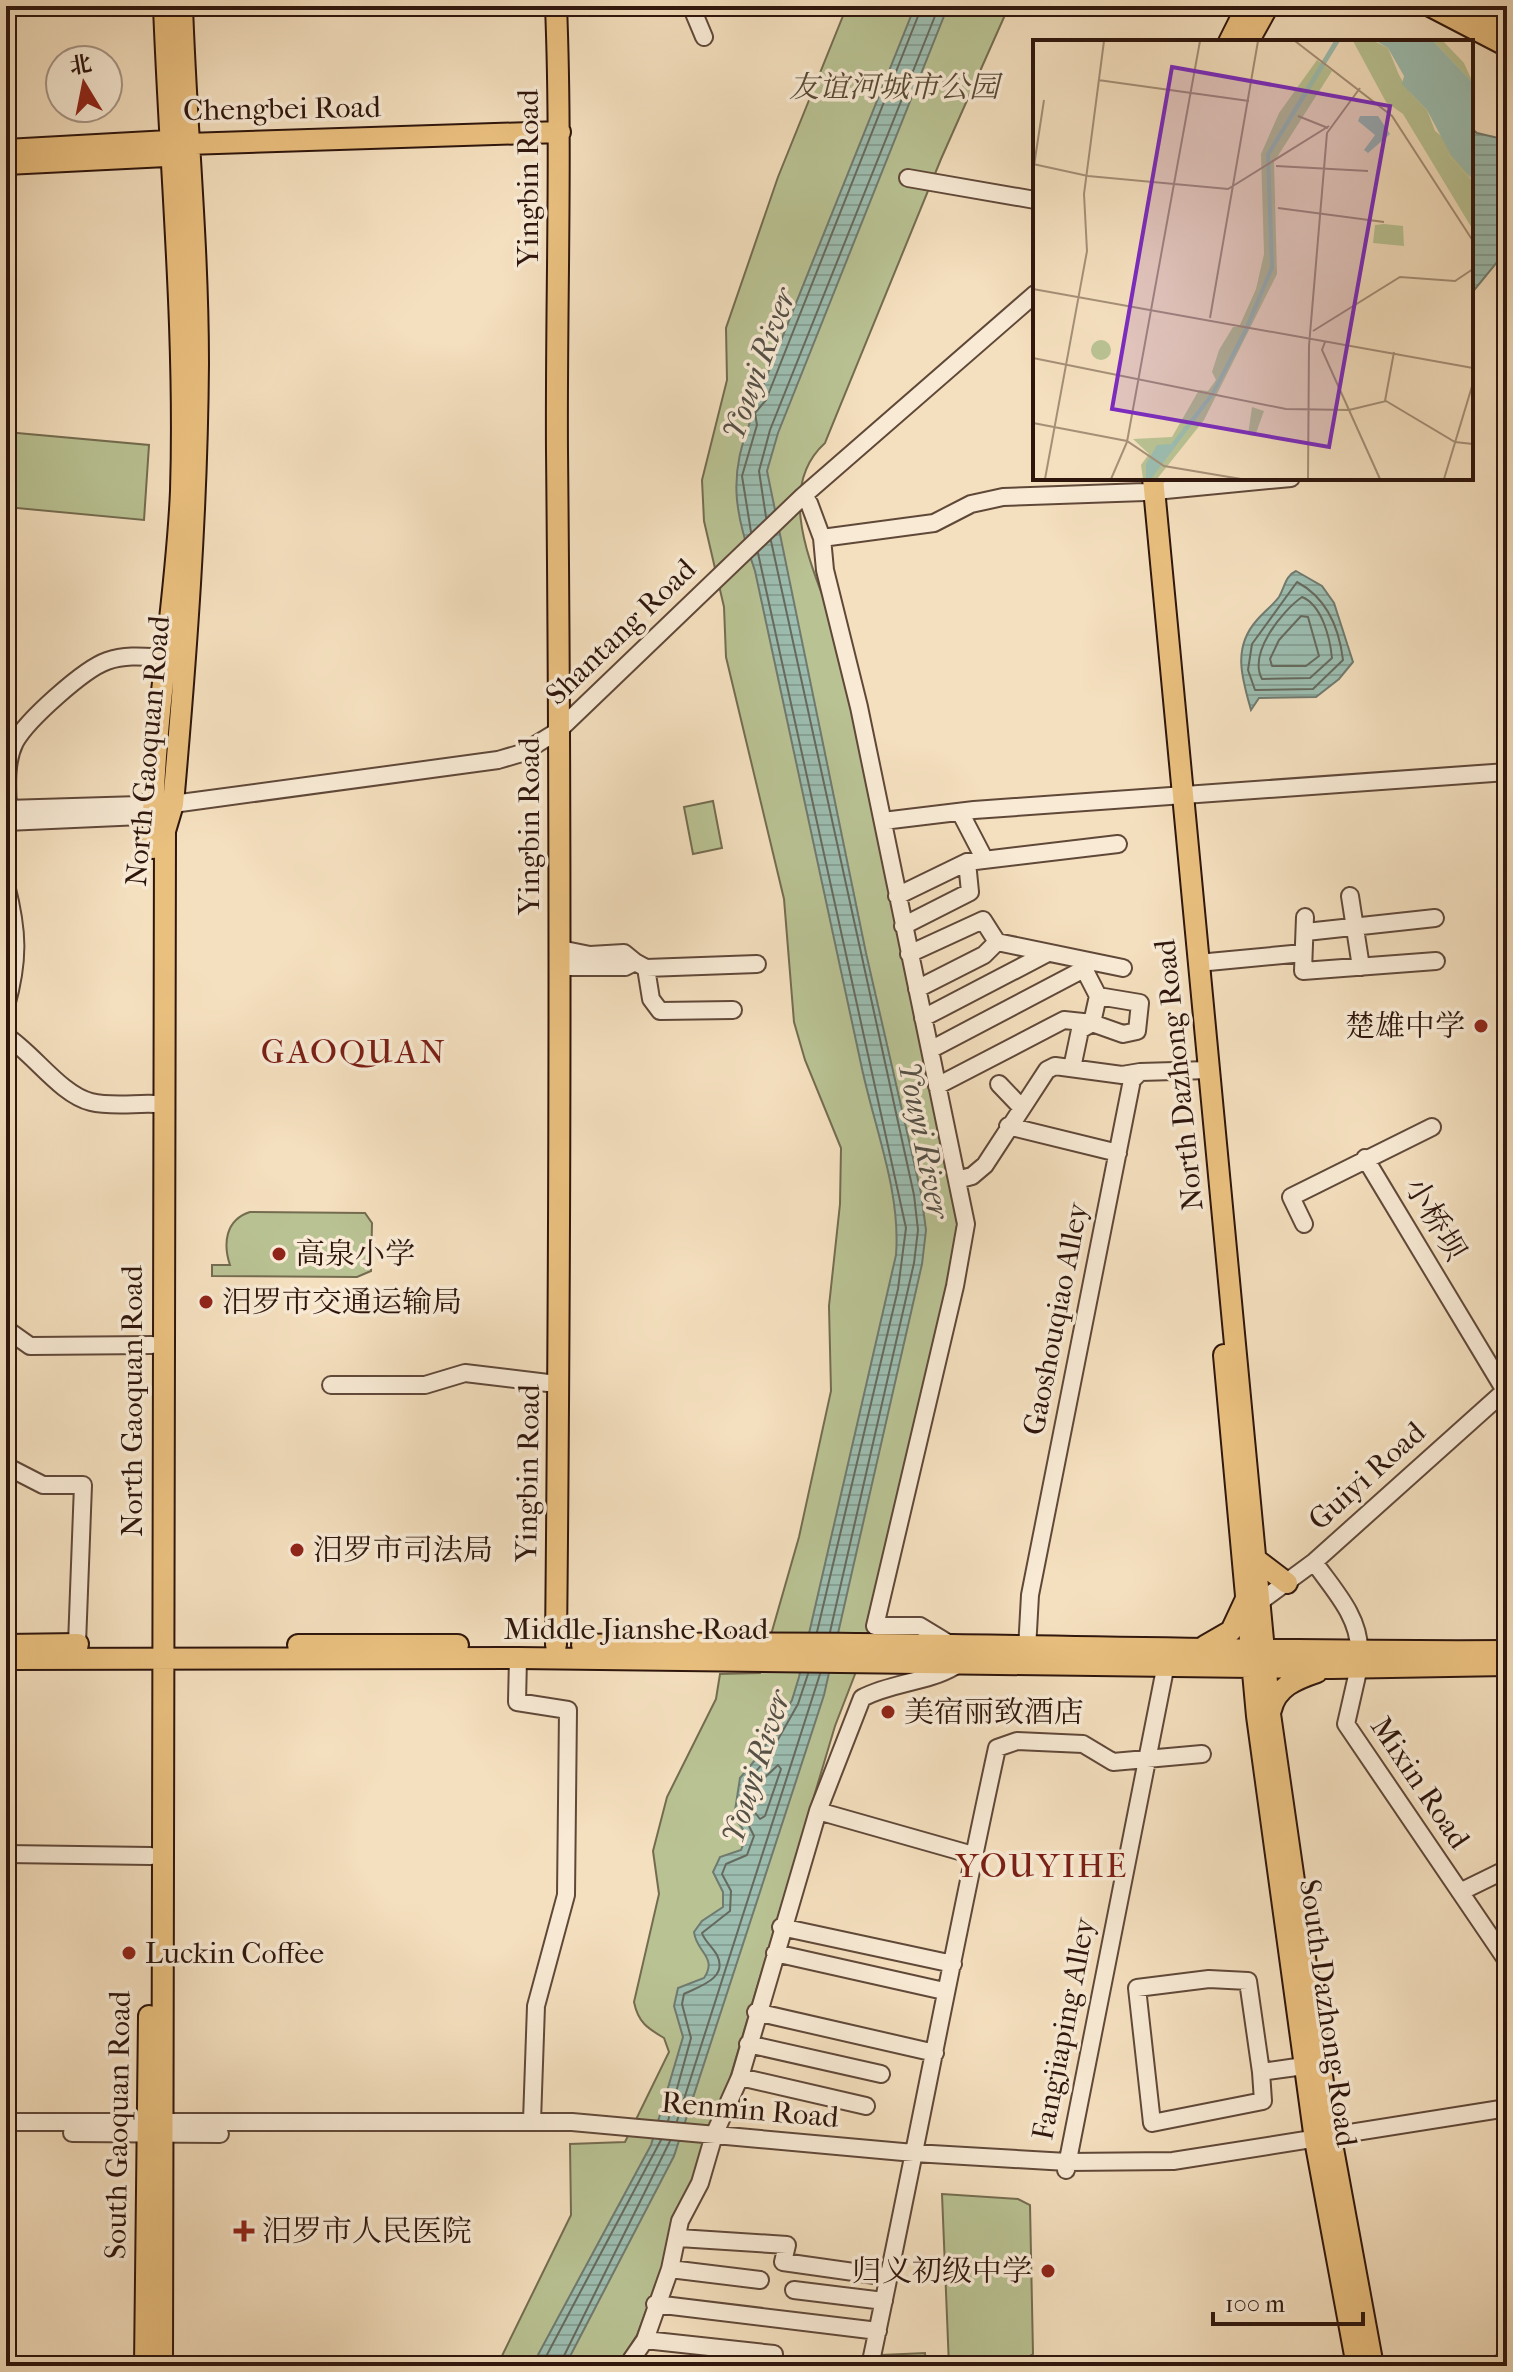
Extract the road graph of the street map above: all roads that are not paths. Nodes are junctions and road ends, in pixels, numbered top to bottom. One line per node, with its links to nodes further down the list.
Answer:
1 (164, 6): 16 (main road, North Gaoquan Road)
2 (182, 6): 16 (main road, North Gaoquan Road)
3 (544, 6): 15 (main road, Yingbin Road)
4 (556, 6): 15 (main road, Yingbin Road)
5 (691, 6): 11 (street)
6 (1247, 6): 12 (main road)
7 (1268, 6): 13 (main road)
8 (1430, 6): 14 (main road)
9 (1472, 6): 10 (main road)
10 (1507, 25)
11 (704, 37)
12 (1230, 40)
13 (1249, 40)
14 (1507, 46)
15 (554, 138): 16 (main road, Chengbei Road); 29 (main road, Yingbin Road)
16 (179, 149): 17 (main road, Chengbei Road); 18 (main road, Chengbei Road); 28 (main road, North Gaoquan Road); 32 (main road, North Gaoquan Road)
17 (6, 150)
18 (6, 164)
19 (908, 178): 20 (street)
20 (1033, 200)
21 (1033, 296): 26 (street, Shantang Road)
22 (1033, 306): 25 (street, Shantang Road)
23 (1250, 480): 24 (street)
24 (1149, 485): 27 (street); 31 (main road, North Dazhong Road)
25 (809, 503): 26 (street, Shantang Road); 27 (street)
26 (791, 514): 29 (street, Shantang Road)
27 (822, 538): 35 (street)
28 (168, 658): 32 (main road, North Gaoquan Road); 34 (street)
29 (553, 739): 32 (street, Shantang Road); 51 (main road, Yingbin Road); 82 (main road, Yingbin Road)
30 (1507, 772): 31 (street)
31 (1177, 797): 33 (street); 53 (main road, North Dazhong Road); 68 (main road, North Dazhong Road)
32 (162, 809): 34 (street, Shantang Road); 72 (main road, North Gaoquan Road); 94 (main road, North Gaoquan Road)
33 (960, 812): 35 (street); 37 (street)
34 (7, 813)
35 (883, 821): 41 (street)
36 (1118, 844): 37 (street)
37 (985, 860): 38 (street)
38 (967, 862): 40 (street); 41 (street)
39 (6, 885): 61 (street)
40 (970, 892): 44 (street); 45 (street)
41 (897, 896): 45 (street)
42 (1350, 896): 46 (street)
43 (1435, 918): 46 (street)
44 (983, 920): 47 (street); 50 (street)
45 (903, 926): 50 (street)
46 (1354, 927): 49 (street); 57 (street)
47 (997, 942): 48 (street); 59 (street)
48 (1048, 953): 55 (street); 63 (street)
49 (1303, 953): 53 (street); 57 (street)
50 (909, 954): 59 (street)
51 (560, 958): 56 (street); 92 (main road, Yingbin Road)
52 (1436, 961): 57 (street)
53 (1198, 963): 68 (main road, North Dazhong Road)
54 (757, 964): 56 (street)
55 (1082, 964): 58 (street); 60 (street); 66 (street)
56 (641, 965): 62 (street)
57 (1361, 967)
58 (1123, 968)
59 (917, 989): 63 (street)
60 (1098, 996): 64 (street); 64 (street)
61 (6, 1006)
62 (733, 1010)
63 (923, 1018): 66 (street)
64 (1092, 1023): 67 (street); 71 (street)
65 (6, 1036): 72 (street)
66 (930, 1050): 71 (street)
67 (1072, 1068): 69 (street); 73 (street)
68 (1204, 1071): 69 (street); 86 (main road, North Dazhong Road); 89 (main road, North Dazhong Road)
69 (1140, 1072): 76 (street, Gaoshouqiao Alley)
70 (999, 1084): 73 (street)
71 (937, 1086): 78 (street)
72 (155, 1104): 81 (main road, North Gaoquan Road)
73 (1021, 1107): 74 (street)
74 (1008, 1126): 76 (street); 78 (street)
75 (1432, 1127): 77 (street)
76 (1118, 1153): 93 (street, Gaoshouqiao Alley)
77 (1365, 1158): 79 (street); 84 (street, 小桥坝)
78 (957, 1180): 97 (street)
79 (1304, 1224)
80 (6, 1329): 81 (street)
81 (152, 1345): 94 (main road, North Gaoquan Road)
82 (548, 1383): 83 (street); 92 (main road, Yingbin Road)
83 (331, 1385)
84 (1506, 1392): 87 (street)
85 (6, 1466): 90 (street)
86 (1258, 1561): 88 (main road); 89 (main road, North Dazhong Road)
87 (1315, 1564): 88 (street, Guiyi Road); 89 (street); 102 (street)
88 (1287, 1583): 89 (street, Guiyi Road)
89 (1256, 1603): 98 (main road); 101 (main road, North Dazhong Road)
90 (77, 1644): 91 (main road, Middle Jianshe Road); 94 (main road, Middle Jianshe Road)
91 (6, 1645)
92 (550, 1645): 94 (main road, Middle Jianshe Road); 95 (main road, Middle Jianshe Road)
93 (1027, 1649): 97 (main road, Middle Jianshe Road); 98 (main road, Middle Jianshe Road)
94 (157, 1651): 99 (main road, Middle Jianshe Road); 100 (main road, Middle Jianshe Road); 112 (main road, South Gaoquan Road); 133 (main road, South Gaoquan Road)
95 (755, 1651): 97 (main road, Middle Jianshe Road); 99 (main road, Middle Jianshe Road)
96 (1507, 1651): 102 (main road)
97 (954, 1656): 103 (main road, Middle Jianshe Road); 109 (street)
98 (1205, 1656): 101 (main road, Middle Jianshe Road); 103 (main road, Middle Jianshe Road); 106 (main road)
99 (518, 1658): 131 (street)
100 (6, 1659)
101 (1258, 1659): 102 (main road); 105 (main road); 106 (main road, South Dazhong Road)
102 (1359, 1659): 104 (main road); 105 (main road); 114 (street, Mixin Road)
103 (1166, 1664): 108 (street, Fangjiaping Alley)
104 (1507, 1665)
105 (1332, 1668): 106 (main road)
106 (1263, 1715): 124 (main road, South Dazhong Road); 137 (main road, South Dazhong Road)
107 (1202, 1754): 108 (street)
108 (1149, 1760): 111 (street); 139 (street, Fangjiaping Alley)
109 (818, 1811): 111 (street); 115 (street)
110 (6, 1854): 112 (street)
111 (973, 1855): 119 (street)
112 (151, 1856): 133 (main road, South Gaoquan Road)
113 (1507, 1869): 114 (street)
114 (1464, 1891): 116 (street); 118 (street, Mixin Road)
115 (781, 1927): 117 (street); 119 (street)
116 (1507, 1946)
117 (775, 1953): 120 (street); 121 (street)
118 (1507, 1961)
119 (953, 1964): 120 (street)
120 (944, 1991): 123 (street)
121 (756, 2012): 122 (street); 123 (street)
122 (748, 2044): 126 (street); 127 (street)
123 (935, 2053): 138 (street)
124 (1304, 2066): 125 (street); 137 (main road, South Dazhong Road)
125 (1261, 2072): 125 (street)
126 (881, 2074)
127 (740, 2077): 128 (street); 136 (street)
128 (866, 2106)
129 (1507, 2108): 137 (street)
130 (1507, 2116): 137 (street)
131 (532, 2121): 133 (street, Renmin Road); 134 (street, Renmin Road)
132 (6, 2122): 133 (street)
133 (156, 2128): 134 (street, Renmin Road); 135 (street); 151 (main road, South Gaoquan Road); 152 (main road, South Gaoquan Road)
134 (638, 2131): 136 (street, Renmin Road)
135 (6, 2133)
136 (707, 2138): 138 (street, Renmin Road); 140 (street)
137 (1323, 2143): 139 (street, Renmin Road); 155 (main road, South Dazhong Road); 156 (main road, South Dazhong Road)
138 (913, 2158): 139 (street, Renmin Road); 142 (street)
139 (1066, 2166)
140 (679, 2238): 141 (street); 142 (street)
141 (670, 2269): 143 (street); 146 (street)
142 (889, 2277): 145 (street)
143 (760, 2280)
144 (794, 2290): 145 (street)
145 (884, 2301): 147 (street)
146 (655, 2304): 147 (street); 148 (street)
147 (878, 2331): 154 (street)
148 (645, 2340): 149 (street); 153 (street)
149 (774, 2354)
150 (1507, 2362): 157 (street)
151 (145, 2366)
152 (162, 2366)
153 (627, 2366)
154 (870, 2366)
155 (1357, 2366)
156 (1373, 2366)
157 (1492, 2366)

